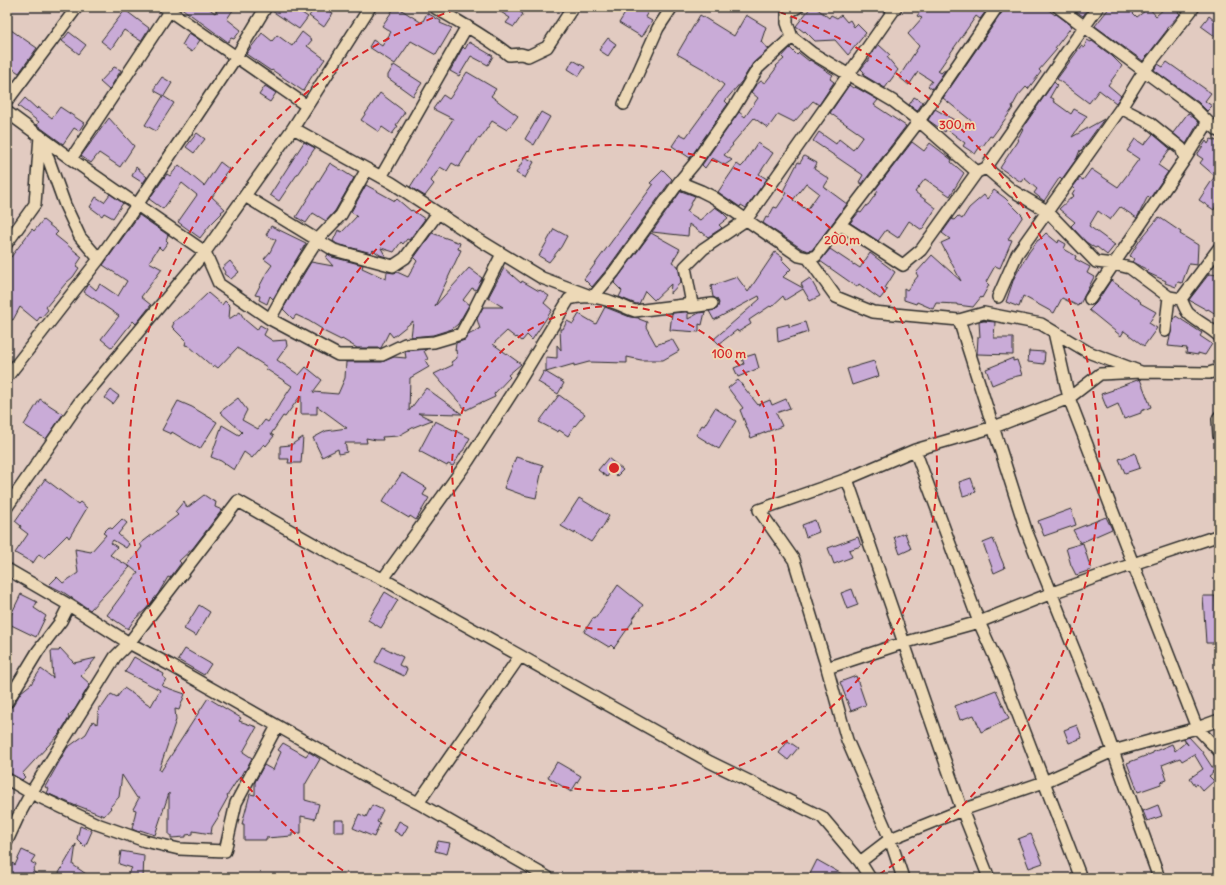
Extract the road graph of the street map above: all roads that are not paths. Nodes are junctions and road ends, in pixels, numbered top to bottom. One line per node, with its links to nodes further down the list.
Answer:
1 (77, 7): 21 (street)
2 (266, 7): 18 (street)
3 (370, 7): 23 (street)
4 (434, 7): 15 (street)
5 (573, 7): 15 (street)
6 (672, 7): 22 (street)
7 (798, 7): 14 (street)
8 (896, 7): 20 (street)
9 (997, 7): 26 (street)
10 (1058, 7): 16 (street)
11 (1098, 7): 16 (street)
12 (1194, 7): 19 (street)
13 (168, 8): 18 (street); 30 (street)
14 (785, 10): 17 (street)
15 (467, 26): 34 (street)
16 (1084, 27): 19 (street); 33 (street)
17 (792, 37): 20 (street); 35 (street)
18 (236, 57): 23 (street); 37 (street)
19 (1144, 71): 24 (street); 27 (street)
20 (848, 74): 26 (street); 40 (street)
21 (7, 101)
22 (624, 104)
23 (307, 106): 28 (street)
24 (1121, 108): 31 (street); 38 (street)
25 (7, 112): 29 (street)
26 (919, 121): 33 (street); 41 (street)
27 (1215, 126): 31 (street)
28 (293, 128): 32 (street); 36 (street)
29 (40, 136): 30 (street); 43 (street); 48 (street)
30 (71, 159): 37 (street)
31 (1185, 159): 49 (street)
32 (367, 169): 34 (street); 42 (street)
33 (982, 170): 38 (street); 41 (street)
34 (381, 177): 39 (street)
35 (679, 182): 40 (street); 52 (street)
36 (245, 196): 42 (street); 45 (street)
37 (137, 205): 45 (street); 48 (street)
38 (1047, 211): 49 (street); 50 (street)
39 (438, 213): 42 (street); 46 (street)
40 (746, 220): 47 (street); 55 (street)
41 (841, 225): 47 (street)
42 (316, 240): 57 (street)
43 (7, 243)
44 (1219, 248): 54 (street)
45 (205, 252): 57 (street); 71 (street)
46 (502, 254): 52 (street); 57 (street)
47 (808, 258): 58 (street)
48 (99, 259): 64 (street)
49 (1114, 264): 51 (street); 53 (street)
50 (998, 296)
51 (1169, 296): 54 (street); 59 (street)
52 (592, 297): 55 (street); 76 (street)
53 (1090, 299)
54 (1181, 299): 61 (street)
55 (692, 304): 56 (street)
56 (712, 304)
57 (270, 319)
58 (960, 320): 60 (street); 67 (street)
59 (1165, 331)
60 (1054, 332): 63 (street); 65 (street)
61 (1219, 336)
62 (1219, 370): 63 (street)
63 (1141, 372): 65 (street)
64 (7, 377)
65 (1069, 398): 67 (street); 74 (street)
66 (1219, 417): 68 (street)
67 (994, 427): 69 (street); 77 (street)
68 (1219, 436)
69 (914, 450): 70 (street); 79 (street)
70 (847, 479): 81 (street); 83 (street)
71 (7, 507)
72 (1216, 534): 73 (street); 74 (street)
73 (1219, 547)
74 (1133, 564): 77 (street); 87 (street)
75 (7, 569): 78 (street)
76 (383, 579): 80 (street); 82 (street)
77 (1052, 593): 79 (street); 88 (street)
78 (69, 605): 80 (street); 84 (street)
79 (979, 622): 81 (street); 91 (street)
80 (129, 643): 86 (street); 92 (street)
81 (903, 643): 83 (street); 94 (street)
82 (520, 656): 93 (street); 97 (street)
83 (827, 668): 96 (street)
84 (7, 702)
85 (1219, 720): 87 (street)
86 (277, 726): 92 (street); 93 (street)
87 (1197, 728): 88 (street); 89 (street)
88 (1113, 751): 91 (street); 103 (street)
89 (1219, 751)
90 (7, 778): 92 (street)
91 (1044, 782): 94 (street); 102 (street)
92 (31, 793): 95 (street)
93 (418, 803): 98 (street)
94 (962, 810): 96 (street); 101 (street)
95 (8, 838)
96 (890, 839): 97 (street); 100 (street)
97 (860, 862): 99 (street)
98 (549, 878)
99 (870, 878)
100 (903, 878)
101 (990, 878)
102 (1081, 878)
103 (1159, 878)

